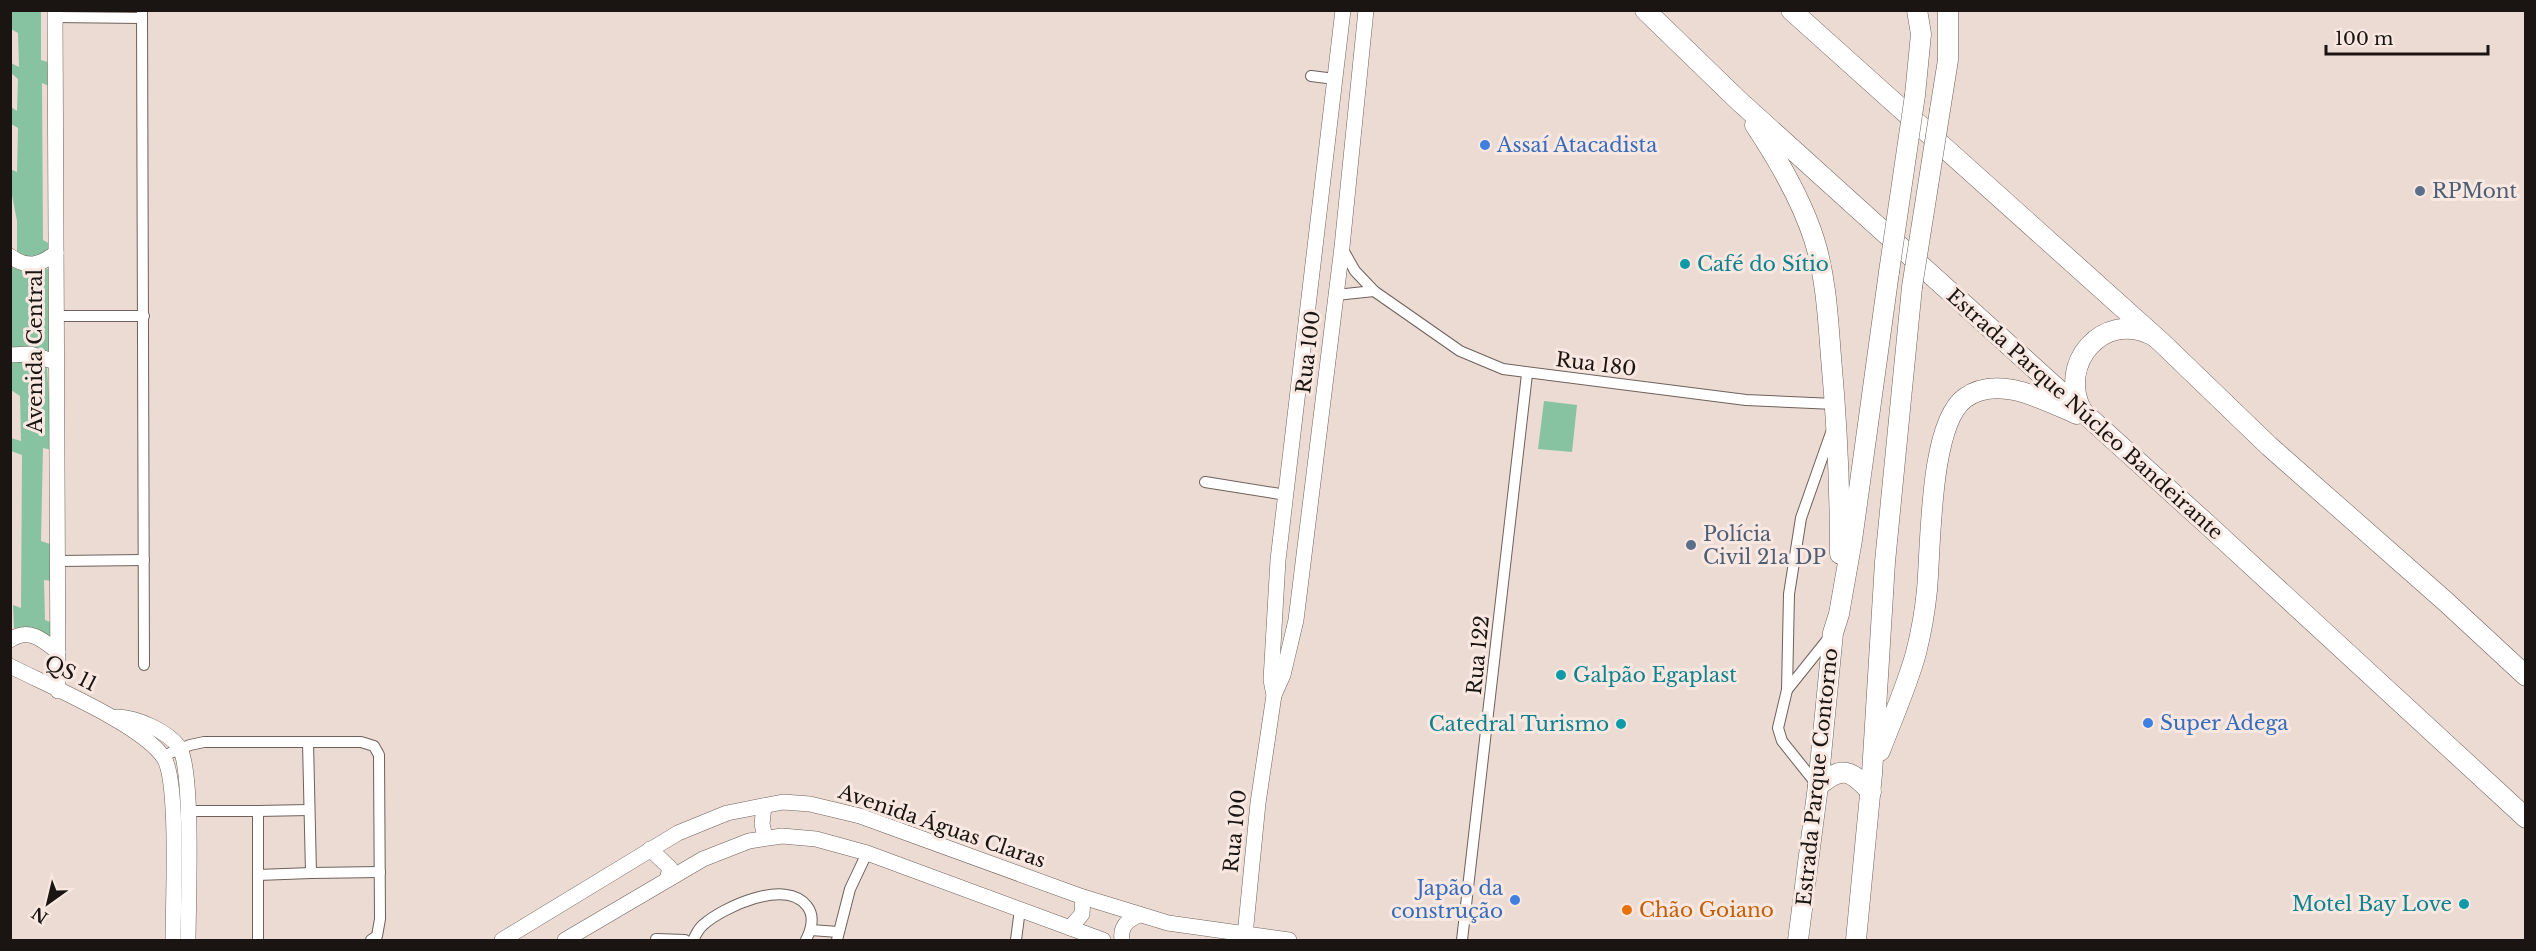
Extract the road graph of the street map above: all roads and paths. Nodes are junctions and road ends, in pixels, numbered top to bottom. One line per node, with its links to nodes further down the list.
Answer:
1 (1343, 10): 12 (street, Rua 100)
2 (1366, 10): 15 (street, Rua 100)
3 (1645, 10): 13 (highway, Estrada Parque Núcleo Bandeirante)
4 (1791, 10): 10 (highway)
5 (1805, 10): 10 (highway)
6 (1917, 10): 35 (highway, bridge)
7 (1948, 10): 48 (highway, bridge)
8 (55, 14): 9 (street); 17 (street, Avenida Central)
9 (142, 14): 22 (street)
10 (1819, 35): 23 (highway)
11 (1311, 76): 12 (street)
12 (1335, 80): 14 (street, Rua 100)
13 (1739, 101): 27 (highway); 28 (highway, Estrada Parque Núcleo Bandeirante)
14 (1320, 207): 15 (street); 29 (street, Rua 100)
15 (1345, 211): 16 (street, Rua 100)
16 (1342, 247): 19 (street, Rua 180); 20 (street, Rua 100)
17 (56, 253): 18 (street); 21 (street, Avenida Central)
18 (10, 256)
19 (1374, 291): 20 (street); 26 (street, Rua 180)
20 (1336, 295): 30 (street, Rua 100)
21 (55, 316): 22 (street); 25 (street, Avenida Central)
22 (144, 316): 33 (street)
23 (2161, 342): 28 (highway); 40 (highway)
24 (10, 355): 25 (street)
25 (56, 362): 34 (street, Avenida Central)
26 (1527, 374): 27 (street, Rua 180); 83 (street, Rua 122)
27 (1836, 412): 35 (highway); 41 (street)
28 (2087, 416): 48 (highway); 54 (highway, Estrada Parque Núcleo Bandeirante)
29 (1291, 456): 30 (street); 32 (street, Rua 100)
30 (1317, 460): 43 (street, Rua 100)
31 (1205, 482): 32 (street)
32 (1286, 495): 43 (street, Rua 100)
33 (144, 560): 34 (street); 38 (street)
34 (58, 561): 37 (street, Avenida Central)
35 (1836, 624): 41 (street); 49 (highway, Estrada Parque Contorno)
36 (10, 640): 37 (street)
37 (57, 652): 42 (street, Avenida Central)
38 (144, 665)
39 (10, 666): 42 (street, QS 11)
40 (2526, 676)
41 (1786, 690): 49 (street)
42 (58, 691): 44 (street, QS 11)
43 (1274, 695): 67 (street, Rua 100)
44 (112, 717): 46 (street, QS 11); 47 (street, QS 11)
45 (308, 742): 46 (street); 51 (street); 58 (street)
46 (180, 748): 47 (street); 52 (street)
47 (163, 756): 70 (street)
48 (1872, 783): 49 (highway); 85 (highway)
49 (1818, 786): 84 (highway, Estrada Parque Contorno)
50 (764, 806): 55 (street); 56 (street, Avenida Águas Claras); 62 (street, Avenida Águas Claras)
51 (309, 810): 53 (street); 59 (street)
52 (189, 811): 53 (street); 71 (street)
53 (258, 811): 60 (street)
54 (2526, 818)
55 (765, 837): 57 (street); 61 (street)
56 (650, 849): 61 (street); 74 (street, Avenida Águas Claras)
57 (867, 853): 63 (street); 68 (street)
58 (380, 872): 59 (street); 73 (street)
59 (311, 873): 60 (street)
60 (258, 875): 72 (street)
61 (667, 880): 75 (street)
62 (1083, 897): 64 (street, Avenida Águas Claras); 65 (street)
63 (1020, 909): 65 (street); 79 (street)
64 (1139, 915): 67 (street, Avenida Águas Claras); 81 (street)
65 (1070, 928): 80 (street)
66 (811, 930): 68 (street); 77 (street); 78 (street)
67 (1245, 935): 82 (street, Avenida Águas Claras)
68 (838, 936)
69 (656, 939): 76 (street)
70 (173, 940)
71 (188, 940)
72 (258, 940)
73 (371, 940)
74 (502, 940)
75 (565, 940)
76 (685, 940)
77 (693, 940)
78 (806, 940)
79 (1016, 940)
80 (1103, 940)
81 (1122, 940)
82 (1288, 940)
83 (1462, 940)
84 (1798, 940)
85 (1856, 940)

